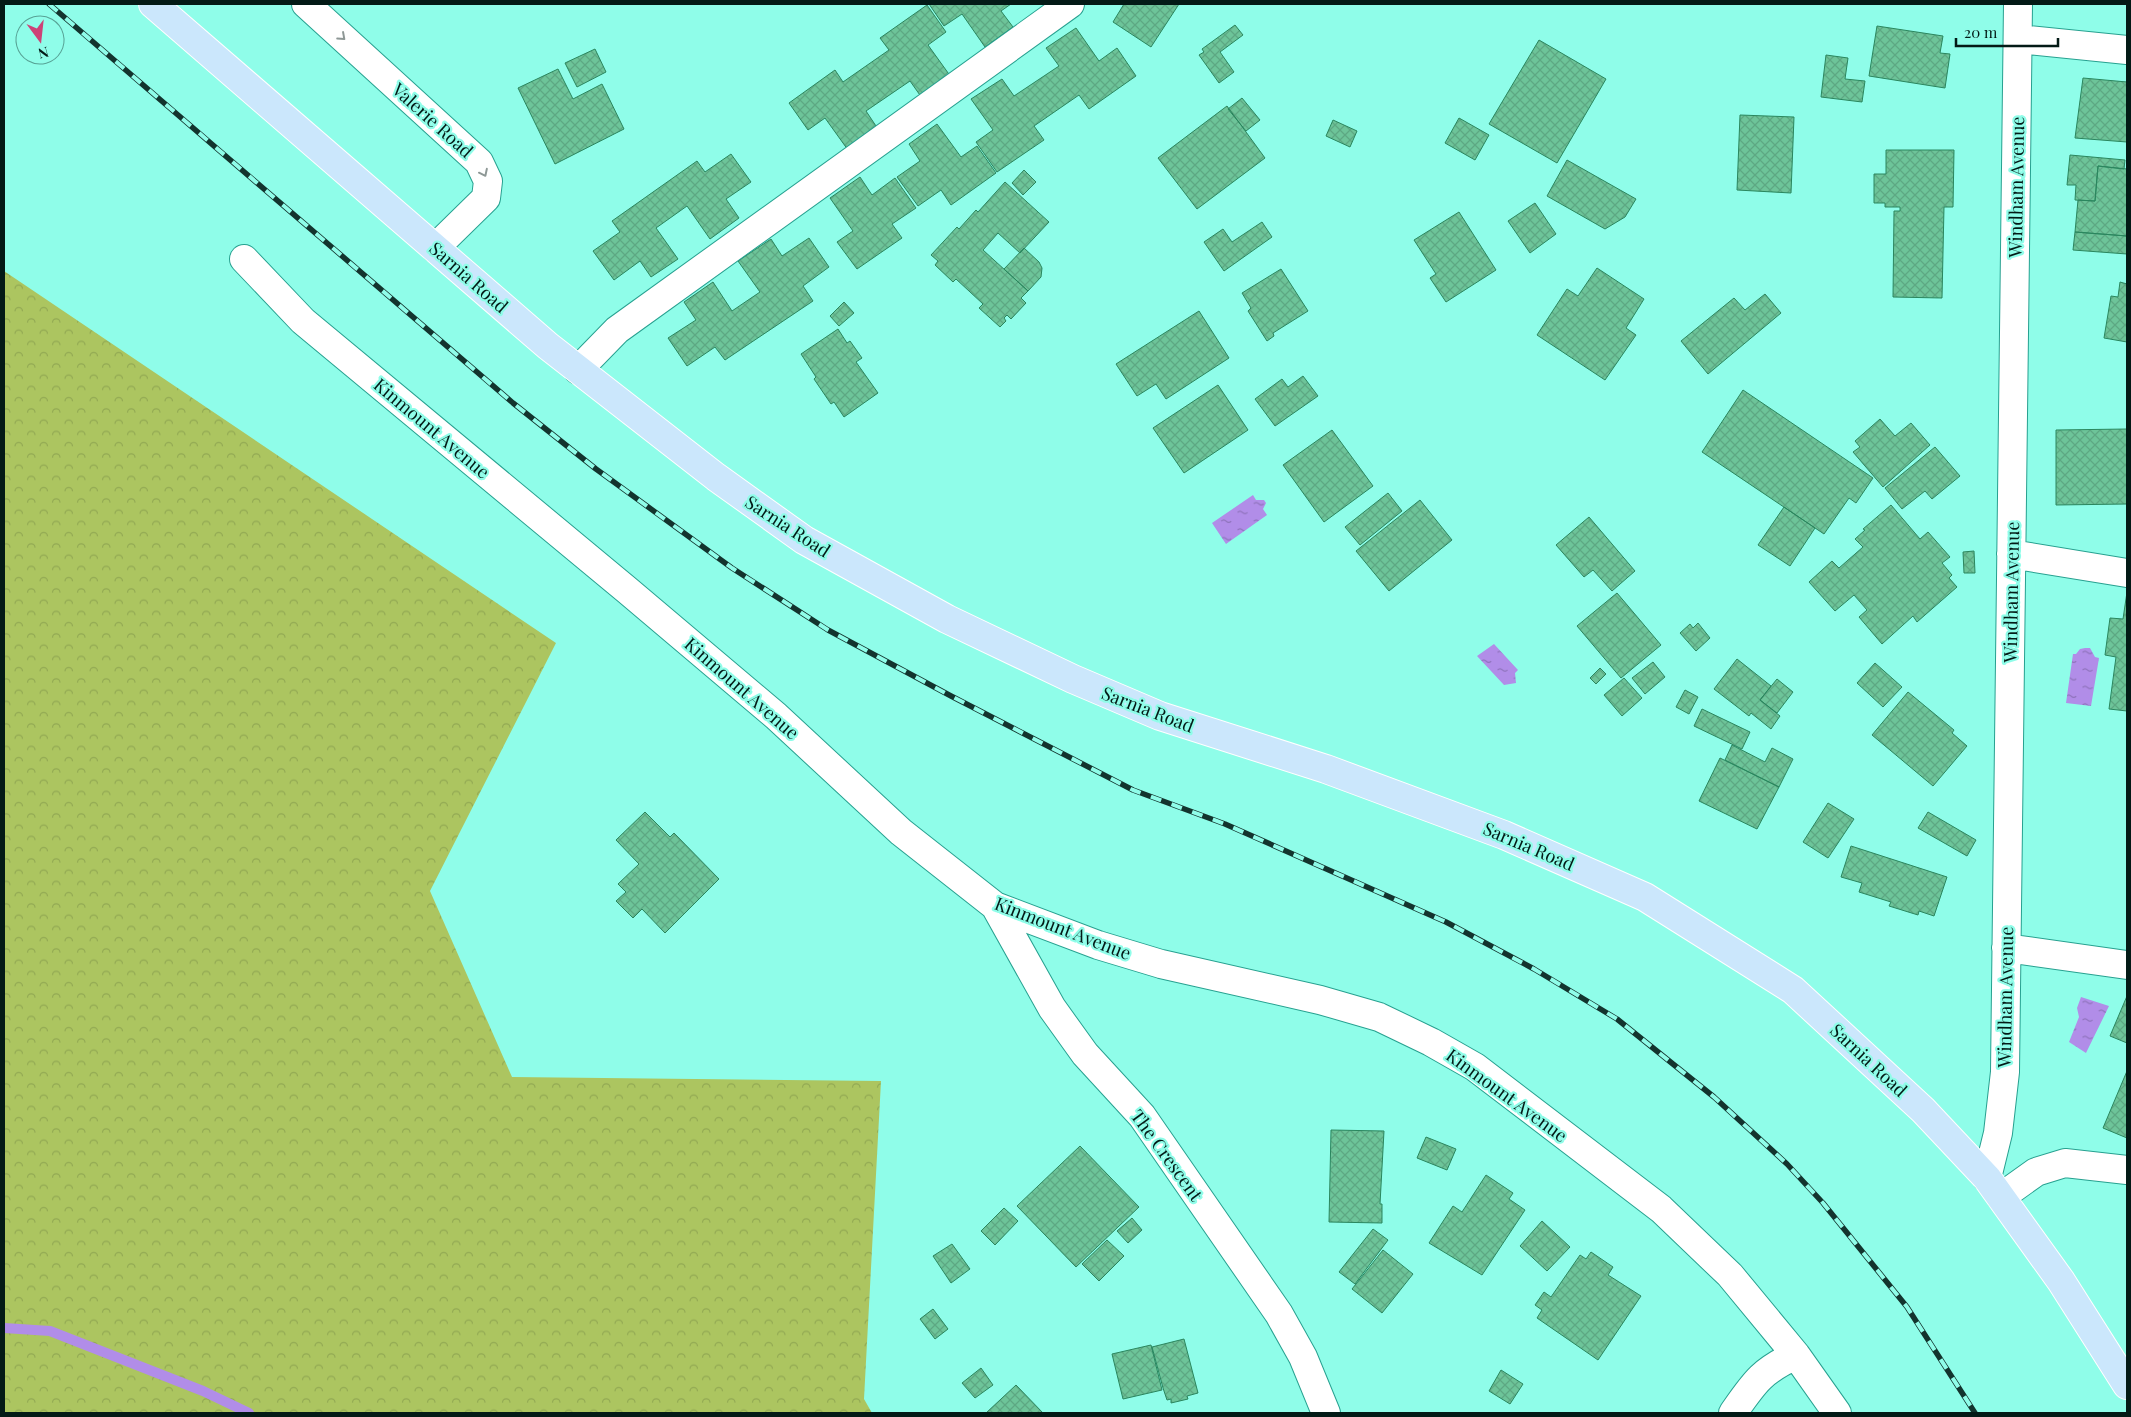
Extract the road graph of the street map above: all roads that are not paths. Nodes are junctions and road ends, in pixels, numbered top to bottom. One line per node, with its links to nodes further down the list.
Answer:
1 (153, 4): 7 (main road, Sarnia Road)
2 (306, 4): 7 (street, Valerie Road, one-way to 7)
3 (1070, 4): 9 (street)
4 (2018, 4): 5 (street, Windham Avenue)
5 (2018, 39): 6 (street); 10 (street, Windham Avenue)
6 (2127, 50)
7 (436, 248): 9 (main road, Sarnia Road)
8 (244, 259): 12 (street, Kinmount Avenue)
9 (578, 370): 16 (main road, Sarnia Road)
10 (2011, 554): 11 (street); 13 (street, Windham Avenue)
11 (2127, 573)
12 (995, 906): 17 (street, Kinmount Avenue); 19 (street, The Crescent)
13 (2006, 948): 14 (street); 16 (street, Windham Avenue)
14 (2127, 965)
15 (2127, 1170): 16 (street)
16 (1994, 1187): 18 (main road, Sarnia Road)
17 (1796, 1355): 20 (street); 21 (street, Kinmount Avenue)
18 (2127, 1385)
19 (1326, 1413)
20 (1733, 1413)
21 (1837, 1413)

